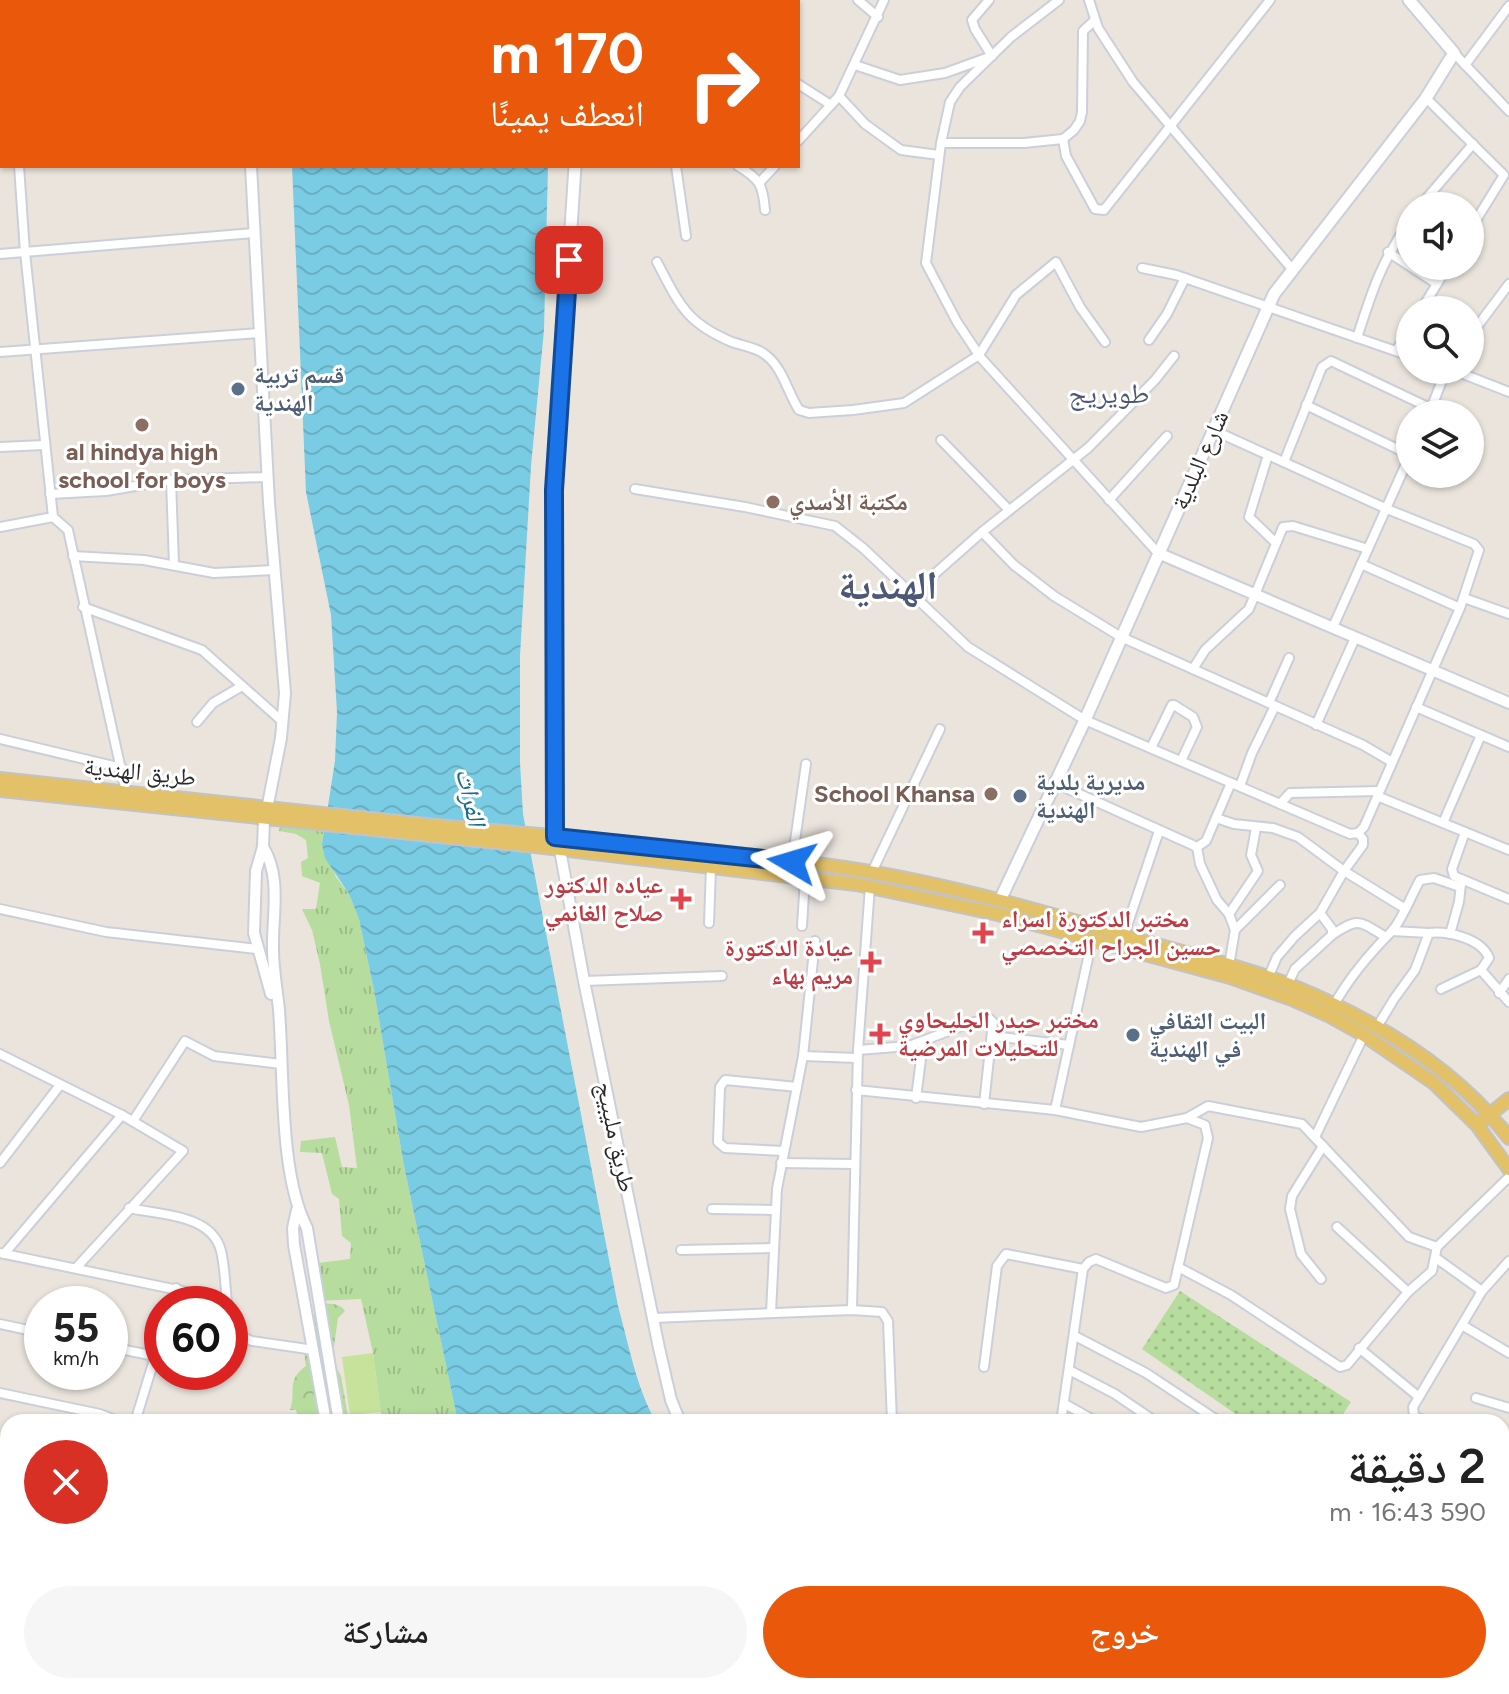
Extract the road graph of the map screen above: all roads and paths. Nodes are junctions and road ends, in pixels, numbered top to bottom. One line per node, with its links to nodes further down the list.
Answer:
1 (858, 0): 10 (street)
2 (884, 0): 10 (street)
3 (989, 0): 15 (street)
4 (1059, 0): 15 (street)
5 (1089, 0): 12 (street)
6 (1270, 0): 23 (street)
7 (1409, 0): 14 (main road)
8 (1504, 0): 9 (street)
9 (1509, 6): 11 (street)
10 (878, 17): 16 (street)
11 (1499, 19): 13 (street); 17 (street)
12 (1095, 20): 23 (street); 25 (street)
13 (1509, 22)
14 (1454, 53): 17 (street); 20 (main road, شارع البلدية)
15 (992, 56): 16 (street); 26 (street)
16 (855, 65): 19 (street)
17 (1465, 65): 22 (street)
18 (800, 85): 21 (street)
19 (839, 96): 21 (street); 28 (street)
20 (1426, 98): 27 (street); 48 (main road, شارع البلدية)
21 (831, 105): 24 (street)
22 (1509, 111)
23 (1171, 125): 25 (street); 48 (street)
24 (800, 138)
25 (1063, 139): 26 (street)
26 (941, 143): 28 (street)
27 (1473, 144): 35 (street); 37 (street)
28 (939, 155): 63 (street)
29 (19, 168): 43 (street)
30 (251, 168): 40 (street)
31 (575, 168): 139 (main road)
32 (676, 168): 41 (street)
33 (740, 168): 36 (street)
34 (773, 168): 36 (street)
35 (1506, 177): 38 (street)
36 (759, 183): 39 (street)
37 (1432, 192)
38 (1484, 209)
39 (765, 210)
40 (254, 233): 43 (street); 56 (street)
41 (686, 236)
42 (1396, 241): 44 (street)
43 (25, 252): 45 (street); 60 (street)
44 (1388, 252): 51 (street); 57 (street)
45 (0, 254)
46 (657, 262): 63 (street)
47 (1142, 268): 49 (street)
48 (1292, 269): 54 (main road, شارع البلدية)
49 (1185, 278): 54 (street); 58 (street)
50 (1439, 280): 51 (street)
51 (1437, 284): 53 (street)
52 (1509, 284): 55 (street)
53 (1430, 296)
54 (1268, 307): 57 (street); 69 (main road, شارع البلدية)
55 (1484, 317)
56 (260, 333): 60 (street); 78 (street)
57 (1357, 338): 61 (street)
58 (1149, 340)
59 (1105, 342): 63 (street)
60 (36, 349): 62 (street); 72 (street)
61 (1396, 351)
62 (0, 352)
63 (979, 355): 76 (street)
64 (1174, 356): 76 (street)
65 (1484, 382): 66 (street)
66 (1509, 392)
67 (1408, 400): 68 (street)
68 (1306, 405): 74 (street); 77 (street)
69 (1213, 430): 75 (street); 91 (main road, شارع البلدية)
70 (1167, 436): 83 (street)
71 (941, 440): 85 (street)
72 (44, 445): 73 (street); 82 (street)
73 (0, 447)
74 (1396, 448)
75 (1268, 455): 77 (street); 89 (street)
76 (1073, 458): 83 (street); 85 (street)
77 (1284, 462): 84 (street)
78 (268, 477): 79 (street); 95 (street)
79 (171, 480): 82 (street); 94 (street)
80 (1396, 488): 84 (street)
81 (635, 489): 96 (street)
82 (50, 494): 86 (street)
83 (1109, 500): 91 (street)
84 (1387, 509): 90 (street); 98 (street)
85 (1009, 510): 88 (street)
86 (53, 517): 87 (street); 92 (street)
87 (0, 527)
88 (982, 532): 96 (street); 103 (street)
89 (1276, 543): 90 (street); 97 (street)
90 (1368, 549): 93 (street)
91 (1158, 553): 97 (street); 103 (main road, شارع البلدية)
92 (73, 556): 94 (street); 99 (street)
93 (1361, 564): 100 (street); 102 (street)
94 (174, 565): 95 (street)
95 (274, 570): 114 (street)
96 (912, 594): 112 (street)
97 (1255, 595): 102 (street); 106 (street)
98 (1464, 598): 100 (street); 101 (street)
99 (83, 607): 108 (street); 124 (street)
100 (1460, 608): 107 (street)
101 (1509, 614)
102 (1333, 627): 104 (street)
103 (1121, 637): 106 (street); 112 (main road, شارع البلدية)
104 (1355, 638): 107 (street); 115 (street)
105 (1289, 658): 110 (street)
106 (1193, 669): 110 (street)
107 (1431, 672): 109 (street); 111 (street)
108 (242, 686): 113 (street); 114 (street)
109 (1509, 703)
110 (1272, 705): 115 (street); 127 (street)
111 (1416, 707): 117 (street); 122 (street)
112 (1085, 720): 120 (street); 126 (main road, شارع البلدية)
113 (197, 722)
114 (283, 722): 132 (street)
115 (1316, 725): 122 (street)
116 (940, 729): 146 (street)
117 (1481, 735): 119 (street); 134 (street)
118 (0, 739): 124 (street)
119 (1509, 747)
120 (1151, 748): 121 (street); 121 (street)
121 (1181, 761): 127 (street)
122 (1392, 762): 130 (street)
123 (806, 764): 143 (street)
124 (122, 768): 129 (street)
125 (0, 779): 129 (main road, طريق الهندية)
126 (1055, 783): 136 (street); 152 (main road, شارع البلدية)
127 (1236, 784): 131 (street); 133 (street)
128 (0, 790): 132 (main road, طريق الهندية)
129 (126, 792): 132 (main road, طريق الهندية)
130 (1378, 794): 131 (street); 134 (street); 138 (street)
131 (1280, 804): 138 (street)
132 (270, 815): 139 (main road); 141 (street)
133 (1216, 818): 135 (street); 142 (street)
134 (1443, 823): 137 (street)
135 (1256, 828): 145 (street); 156 (street)
136 (1159, 831): 142 (street); 163 (street)
137 (1465, 832): 140 (street); 148 (street)
138 (1358, 833): 145 (street)
139 (558, 844): 143 (main road); 144 (main road); 173 (street, طريق مليبيج)
140 (1508, 846)
141 (263, 847): 167 (street); 179 (street)
142 (1197, 847): 156 (street)
143 (792, 862): 146 (main road)
144 (711, 867): 147 (main road); 157 (street)
145 (1344, 871): 153 (street); 155 (street)
146 (872, 872): 152 (main road)
147 (805, 878): 150 (main road); 158 (street)
148 (1461, 883): 151 (street); 153 (street); 162 (street)
149 (1280, 885): 159 (street)
150 (870, 886): 165 (main road); 186 (street)
151 (1509, 899)
152 (1000, 900): 163 (main road)
153 (1404, 908): 160 (street)
154 (0, 909): 167 (street)
155 (1320, 913): 164 (street); 171 (street)
156 (1229, 914): 159 (street)
157 (709, 923)
158 (802, 926)
159 (1235, 930): 168 (street)
160 (1388, 933): 161 (street); 164 (street); 178 (street)
161 (1429, 933): 162 (street); 180 (street)
162 (1450, 934): 169 (street)
163 (1124, 935): 168 (main road)
164 (1332, 935): 174 (street)
165 (1092, 940): 181 (main road); 184 (street)
166 (815, 941): 187 (street)
167 (257, 949): 179 (street)
168 (1229, 966): 171 (main road)
169 (1481, 970): 175 (street); 176 (street)
170 (722, 976): 173 (street)
171 (1268, 978): 174 (main road)
172 (1509, 979): 176 (street)
173 (584, 981): 233 (street, طريق مليبيج)
174 (1288, 984): 178 (main road)
175 (1441, 989)
176 (1499, 993): 177 (street)
177 (1509, 1002)
178 (1334, 1005): 180 (main road)
179 (278, 1025): 188 (street)
180 (1377, 1027): 189 (main road)
181 (1364, 1035): 193 (main road); 203 (street)
182 (992, 1036): 183 (street); 184 (street); 196 (street)
183 (923, 1043): 186 (street); 194 (street)
184 (1069, 1045): 197 (street)
185 (0, 1054): 190 (street)
186 (858, 1054): 187 (street); 192 (street)
187 (803, 1056): 191 (street)
188 (281, 1064): 201 (street); 214 (street)
189 (1457, 1081): 193 (main road); 198 (main road)
190 (60, 1085): 199 (street); 207 (street)
191 (797, 1087): 206 (street); 206 (street)
192 (856, 1090): 194 (street); 209 (street)
193 (1446, 1094): 202 (main road)
194 (916, 1098): 196 (street)
195 (1509, 1099): 198 (main road)
196 (984, 1104): 197 (street)
197 (1055, 1110): 200 (street)
198 (1491, 1114): 202 (main road); 204 (main road)
199 (122, 1115): 201 (street); 220 (street)
200 (1187, 1118): 203 (street); 223 (street)
201 (133, 1121): 212 (street)
202 (1477, 1125): 210 (main road)
203 (1315, 1137): 205 (street)
204 (1509, 1138)
205 (1323, 1146): 217 (street); 226 (street)
206 (784, 1151): 208 (street)
207 (0, 1163)
208 (781, 1163): 209 (street); 215 (street)
209 (855, 1164): 231 (street)
210 (1509, 1169)
211 (1509, 1177): 217 (street)
212 (129, 1208): 224 (street); 228 (street)
213 (712, 1209): 215 (street)
214 (297, 1210): 240 (street); 253 (street)
215 (775, 1210): 218 (street)
216 (1337, 1227): 230 (street)
217 (1437, 1247): 221 (street)
218 (773, 1248): 219 (street); 232 (street)
219 (681, 1250)
220 (2, 1253): 224 (street)
221 (1436, 1258): 229 (street); 230 (street)
222 (1509, 1261): 229 (street)
223 (1178, 1267): 225 (street); 239 (street)
224 (76, 1268): 227 (street)
225 (1083, 1269): 237 (street); 242 (street)
226 (1321, 1279)
227 (166, 1286)
228 (225, 1286)
229 (1482, 1291): 235 (street)
230 (1408, 1292): 239 (street)
231 (852, 1310): 232 (street); 255 (street)
232 (771, 1313): 233 (street)
233 (653, 1318): 254 (street, طريق مليبيج)
234 (0, 1324): 236 (street)
235 (1462, 1325): 241 (street); 246 (street)
236 (24, 1329)
237 (1075, 1336): 243 (street); 259 (street)
238 (248, 1339): 240 (street)
239 (1359, 1348): 246 (street)
240 (314, 1350): 252 (street)
241 (1509, 1353)
242 (984, 1367)
243 (1071, 1371): 248 (street); 258 (street)
244 (145, 1390): 251 (street)
245 (0, 1393): 250 (street)
246 (1419, 1397): 260 (street)
247 (1476, 1398): 249 (street)
248 (1065, 1404): 256 (street); 257 (street)
249 (1509, 1408)
250 (100, 1414)
251 (137, 1414)
252 (325, 1414)
253 (338, 1414)
254 (677, 1414)
255 (892, 1414)
256 (1063, 1414)
257 (1083, 1414)
258 (1144, 1414)
259 (1208, 1414)
260 (1415, 1414)

